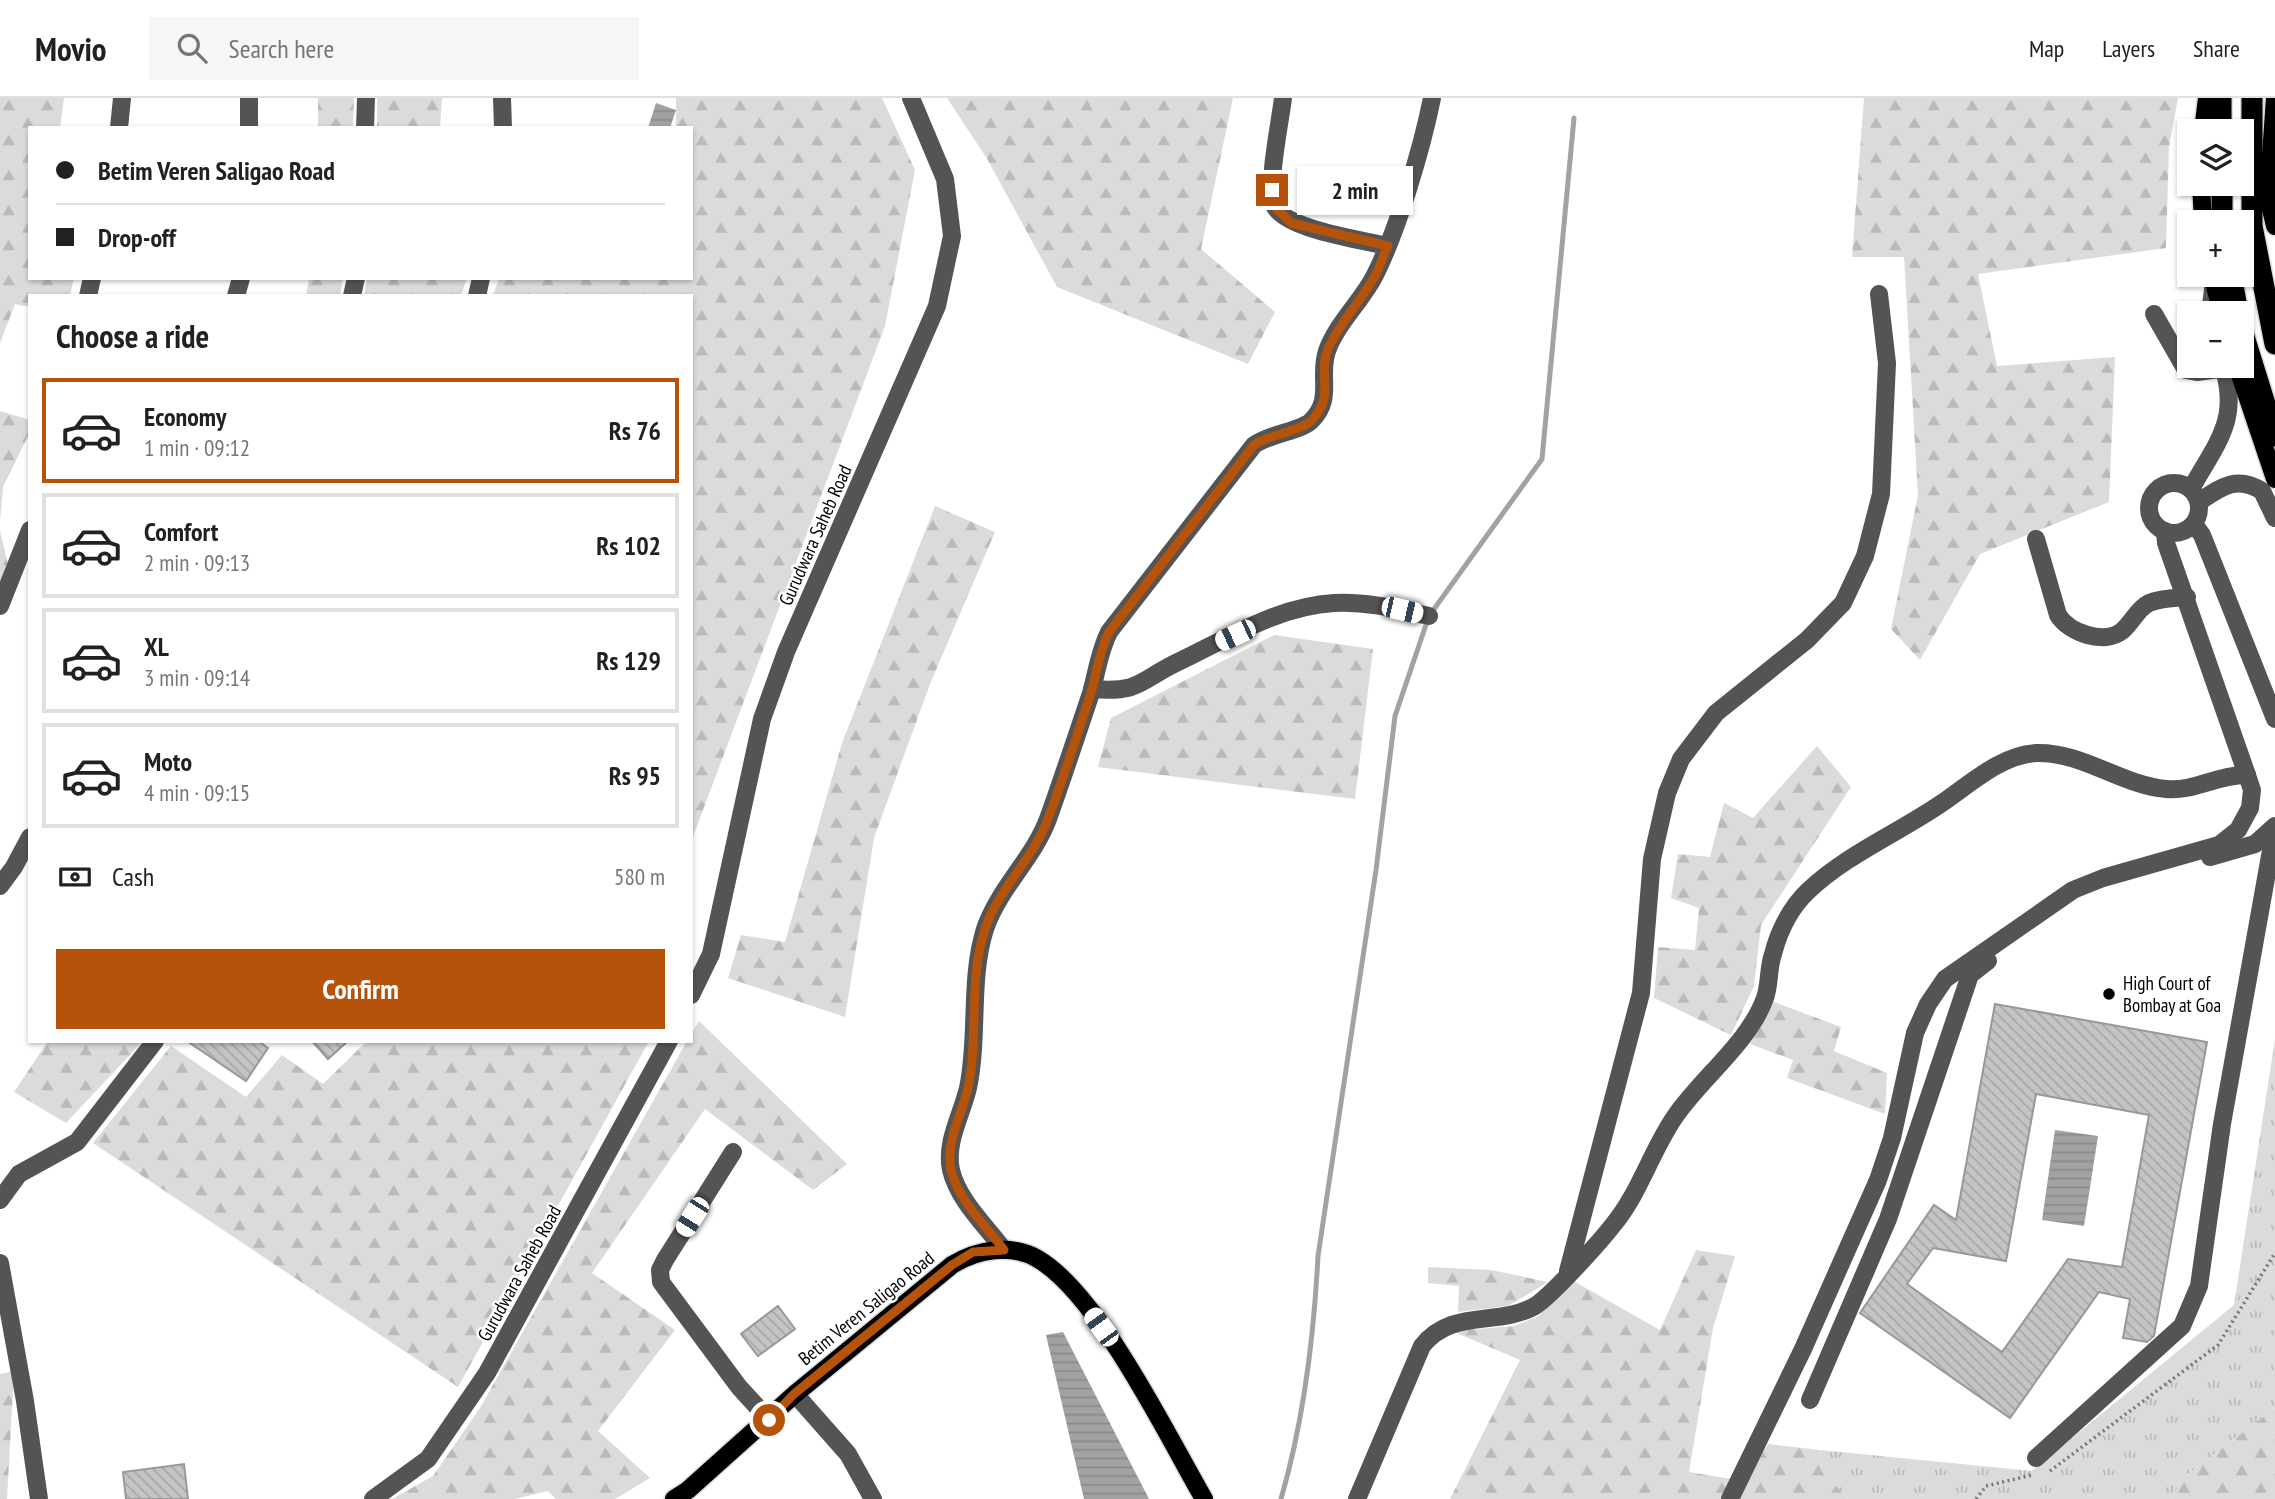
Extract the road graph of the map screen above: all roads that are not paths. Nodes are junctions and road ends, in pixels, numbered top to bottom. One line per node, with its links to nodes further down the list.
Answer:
1 (122, 98): 14 (street)
2 (249, 98): 15 (street)
3 (366, 98): 16 (street)
4 (502, 98): 17 (street)
5 (911, 98): 44 (street, Gurudwara Saheb Road)
6 (1283, 98): 19 (street)
7 (1432, 98): 19 (street)
8 (2207, 98): 12 (main road)
9 (2221, 98): 13 (highway)
10 (2252, 98): 22 (highway)
11 (2275, 98): 18 (main road)
12 (2204, 119)
13 (2221, 119)
14 (119, 126)
15 (249, 126)
16 (365, 126)
17 (503, 126)
18 (2275, 226)
19 (1388, 246): 38 (street)
20 (1879, 294): 51 (street)
21 (2154, 314): 23 (street)
22 (2275, 344)
23 (2177, 354)
24 (2254, 369): 27 (highway)
25 (2230, 378): 29 (street)
26 (2235, 378): 28 (main road)
27 (2275, 436)
28 (2275, 479)
29 (2195, 495): 30 (street); 31 (street); 32 (street)
30 (2275, 518)
31 (2194, 524): 32 (street); 39 (street)
32 (2165, 531): 35 (street)
33 (28, 535): 36 (street)
34 (2036, 539): 35 (street)
35 (2187, 597): 40 (street)
36 (0, 606)
37 (1429, 616): 38 (street)
38 (1092, 689): 49 (street)
39 (2275, 719)
40 (2247, 775): 51 (street); 62 (street)
41 (2275, 827): 53 (street); 55 (street)
42 (28, 841): 43 (street)
43 (0, 886)
44 (693, 991)
45 (153, 1043): 48 (street)
46 (667, 1043): 58 (street, Gurudwara Saheb Road)
47 (733, 1152): 54 (street)
48 (0, 1200)
49 (1004, 1250): 52 (main road, Betim Veren Saligao Road); 60 (main road, Betim Veren Saligao Road)
50 (0, 1263): 57 (street)
51 (1567, 1274): 61 (street)
52 (794, 1394): 54 (main road, Betim Veren Saligao Road); 59 (street)
53 (1810, 1400)
54 (769, 1420): 56 (main road, Betim Veren Saligao Road)
55 (2036, 1458)
56 (685, 1496)
57 (39, 1499)
58 (373, 1499)
59 (873, 1499)
60 (1204, 1499)
61 (1357, 1499)
62 (1730, 1499)

